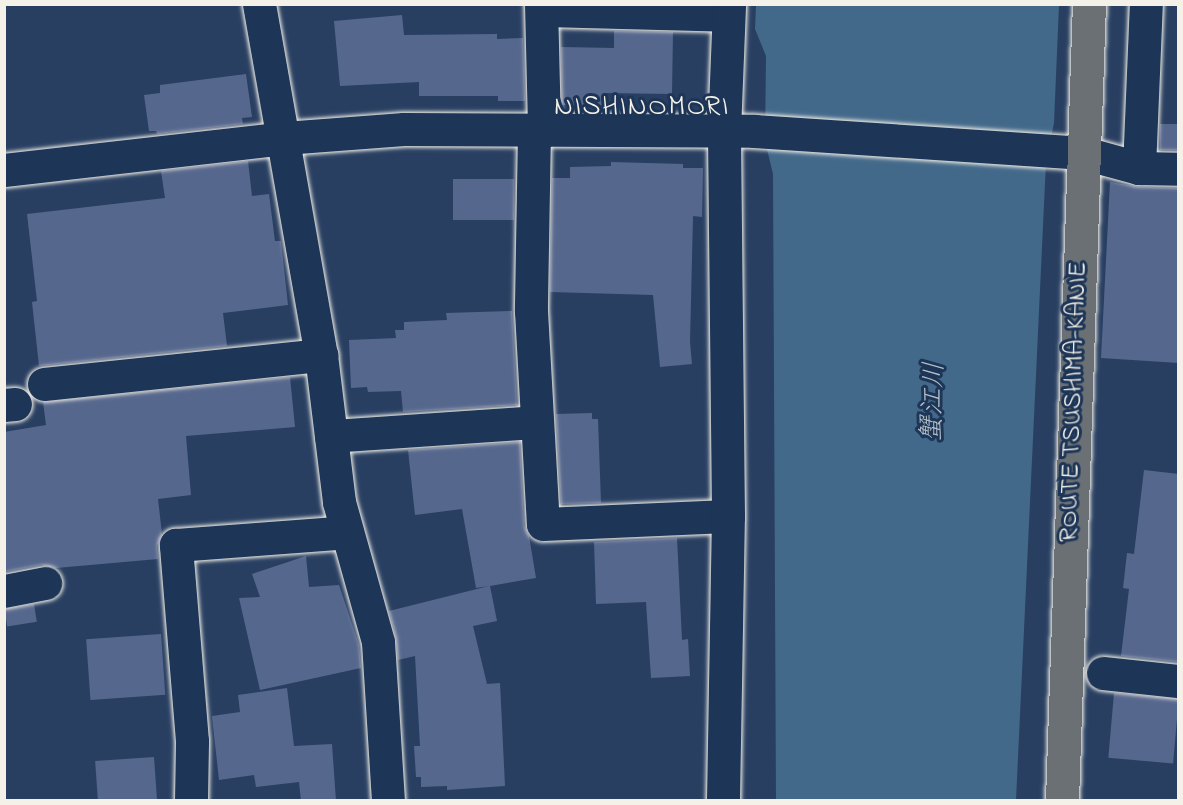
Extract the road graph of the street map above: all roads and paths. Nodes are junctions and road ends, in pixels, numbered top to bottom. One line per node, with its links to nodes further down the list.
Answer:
1 (259, 4): 8 (street)
2 (1089, 4): 9 (main road, ROUTE TSUSHIMA-KANIE)
3 (1146, 4): 10 (street)
4 (542, 7): 5 (street); 6 (street)
5 (728, 10): 7 (street)
6 (539, 131): 7 (street); 8 (street); 15 (street)
7 (739, 131): 9 (street); 17 (street)
8 (284, 138): 12 (street); 13 (street)
9 (1077, 152): 10 (street); 26 (main road, ROUTE TSUSHIMA-KANIE)
10 (1139, 168): 11 (street)
11 (1179, 169)
12 (4, 170)
13 (321, 355): 14 (street); 16 (street)
14 (44, 384)
15 (537, 422): 16 (street); 17 (street)
16 (331, 436): 18 (street)
17 (728, 516): 25 (street)
18 (347, 532): 23 (street); 24 (street)
19 (45, 583): 20 (street)
20 (4, 591)
21 (1103, 673): 22 (street)
22 (1179, 681)
23 (191, 801)
24 (388, 801)
25 (723, 801)
26 (1062, 801)

